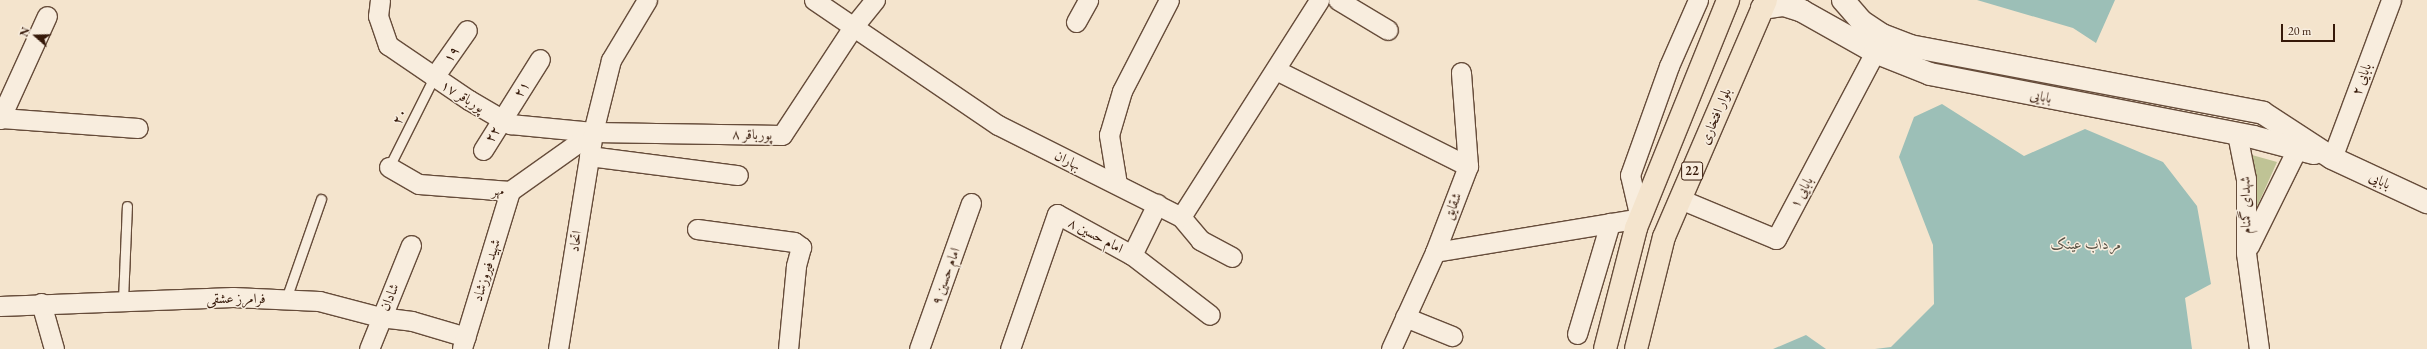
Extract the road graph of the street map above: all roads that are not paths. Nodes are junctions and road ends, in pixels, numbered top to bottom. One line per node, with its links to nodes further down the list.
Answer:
1 (380, 0): 24 (street, پورباقر ۱۷)
2 (647, 0): 28 (street, اتحاد)
3 (814, 0): 17 (street, بهاران)
4 (875, 0): 17 (street)
5 (1088, 0): 16 (street)
6 (1169, 0): 37 (street)
7 (1319, 0): 22 (street)
8 (1338, 0): 19 (street)
9 (1698, 0): 46 (street)
10 (1728, 0): 46 (highway, 22)
11 (1843, 0): 33 (main road, بابایی)
12 (2390, 0): 33 (street, بابایی ۲)
13 (1764, 4): 14 (main road, بابایی); 40 (highway, بلوار افتخاری / 22)
14 (1802, 5): 20 (main road, بابایی)
15 (47, 16): 25 (street)
16 (1076, 22)
17 (854, 27): 28 (street, پورباقر ۸); 37 (street, بهاران)
18 (467, 30): 24 (street, ۱۹)
19 (1388, 30)
20 (1875, 52): 29 (main road, بابایی); 40 (street, بابایی ۱)
21 (540, 59): 26 (street, ۲۱)
22 (1276, 70): 34 (street); 45 (street)
23 (1461, 72): 34 (street)
24 (434, 77): 26 (street, پورباقر ۱۷); 35 (lane, ۲۰)
25 (0, 118): 27 (street)
26 (502, 119): 28 (street, پورباقر ۱۷); 31 (street, ۲۲)
27 (138, 128)
28 (593, 132): 32 (street, اتحاد); 38 (street, مهر)
29 (2237, 134): 30 (main road, بابایی); 51 (street, شهدای گمنام)
30 (2296, 149): 33 (main road, بابایی); 51 (street, شهدای گمنام)
31 (483, 150)
32 (589, 156): 36 (street); 66 (street, اتحاد)
33 (2332, 158): 41 (main road, بابایی)
34 (1468, 166): 50 (street, شقایق)
35 (389, 167): 38 (street, مهر)
36 (738, 175)
37 (1117, 184): 43 (street, بهاران)
38 (510, 191): 63 (street, شهید فیروزشاد)
39 (320, 198): 54 (lane)
40 (1680, 198): 72 (highway, بلوار افتخاری / 22)
41 (2427, 202)
42 (971, 203): 68 (street, امام حسین ۹)
43 (1157, 204): 45 (street, بهاران); 52 (street)
44 (126, 206): 55 (lane)
45 (1182, 217): 53 (street)
46 (1640, 218): 47 (street); 71 (highway, 22)
47 (1610, 223): 50 (street); 61 (street)
48 (697, 229): 67 (street)
49 (411, 245): 59 (street, شادان)
50 (1435, 252): 60 (street, شقایق)
51 (2246, 253): 73 (street, شهدای گمنام)
52 (1132, 254): 58 (street, امام حسین ۸); 69 (street, امام حسین ۸)
53 (1232, 257)
54 (286, 299): 55 (street, فرامرز عشقی); 59 (street, فرامرز عشقی)
55 (124, 300): 56 (street, فرامرز عشقی)
56 (41, 303): 57 (street, فرامرز عشقی); 64 (street)
57 (0, 306)
58 (1210, 316)
59 (380, 317): 63 (street, فرامرز عشقی); 65 (street, شادان)
60 (1405, 317): 62 (street); 70 (street, شقایق)
61 (1577, 334)
62 (1452, 336)
63 (464, 343)
64 (54, 349)
65 (368, 349)
66 (558, 349)
67 (788, 349)
68 (919, 349)
69 (1010, 349)
70 (1391, 349)
71 (1605, 349)
72 (1636, 349)
73 (2259, 349)

